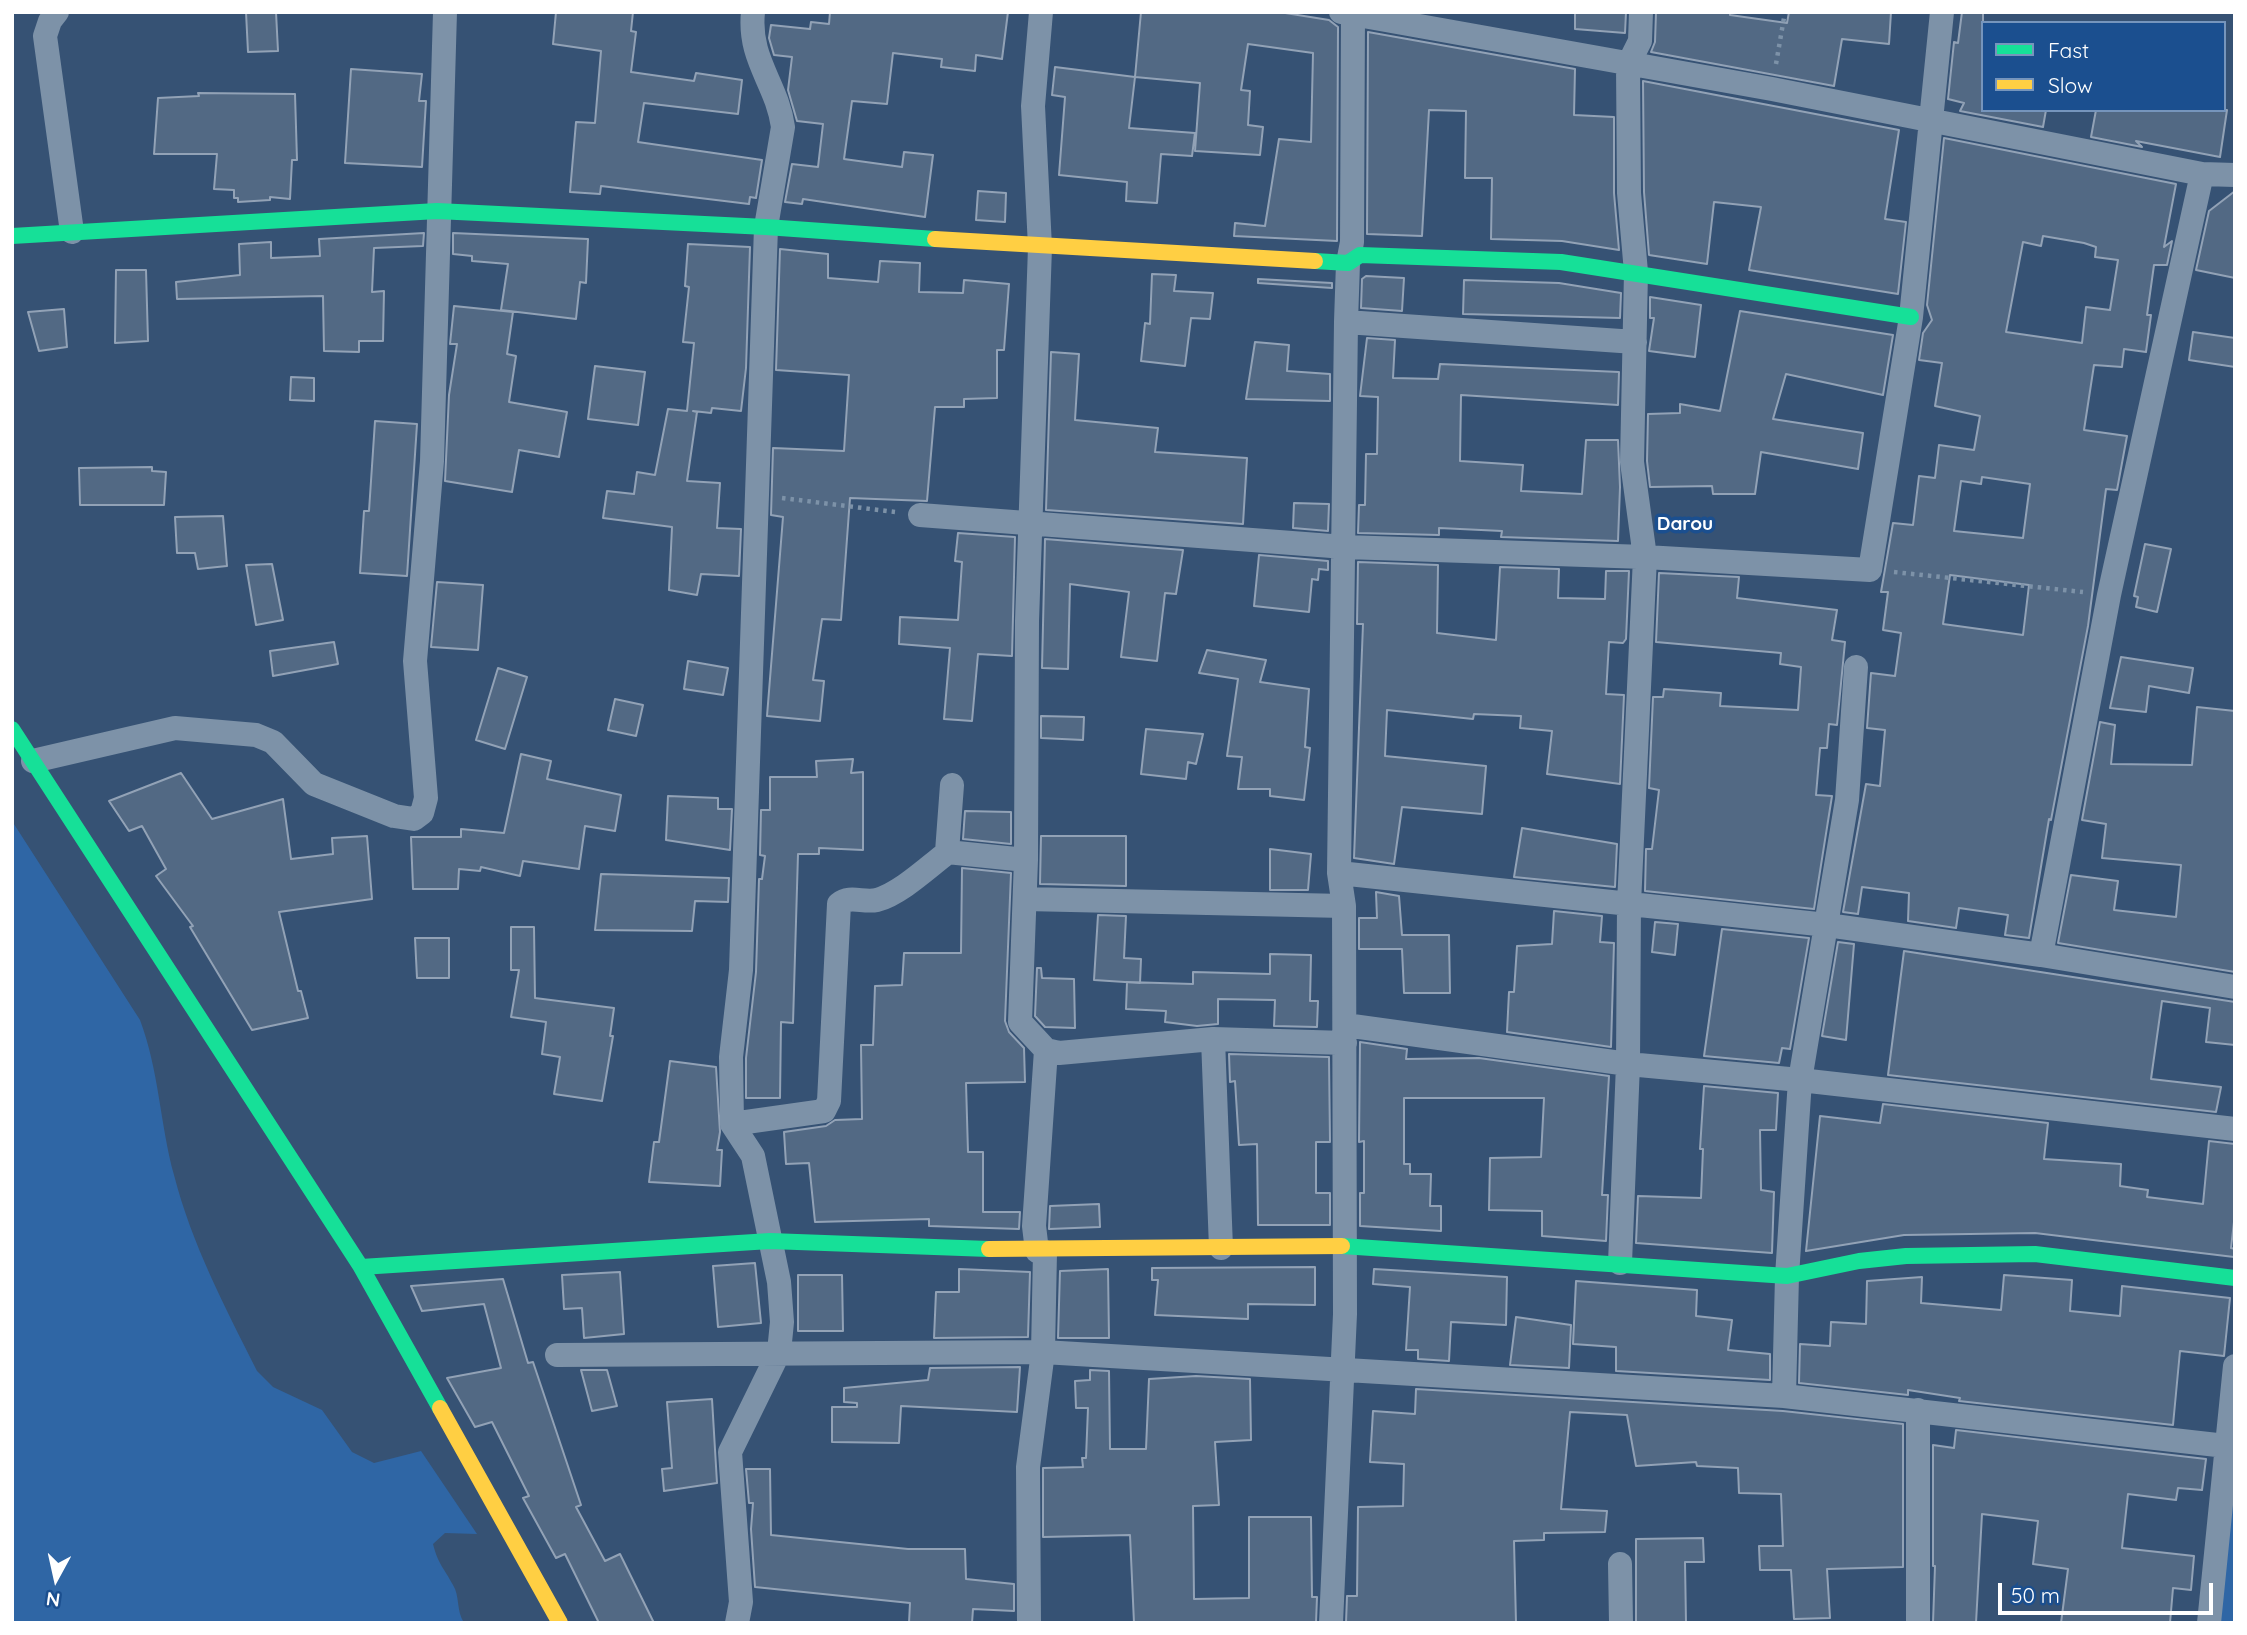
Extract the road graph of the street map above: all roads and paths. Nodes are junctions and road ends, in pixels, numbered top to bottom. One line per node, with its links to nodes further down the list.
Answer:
1 (57, 12): 16 (street)
2 (445, 12): 14 (street)
3 (753, 12): 15 (street)
4 (1041, 12): 18 (street)
5 (1641, 12): 9 (street)
6 (1785, 12): 10 (path)
7 (1942, 12): 11 (street)
8 (1349, 13): 9 (street); 19 (street)
9 (1628, 65): 10 (street); 20 (street)
10 (1772, 89): 11 (street)
11 (1931, 121): 12 (street); 21 (street)
12 (2202, 174): 13 (street); 30 (street)
13 (2235, 174)
14 (437, 211): 15 (street); 16 (street); 33 (street)
15 (766, 227): 18 (street); 24 (street)
16 (72, 232): 17 (street)
17 (12, 236)
18 (1040, 247): 19 (street); 26 (street)
19 (1348, 264): 20 (street); 22 (street)
20 (1636, 272): 21 (street); 23 (street)
21 (1911, 317): 29 (street)
22 (1346, 322): 23 (street); 27 (street)
23 (1635, 342): 28 (street)
24 (755, 495): 25 (path); 49 (street)
25 (920, 515): 26 (street)
26 (1032, 523): 27 (street); 36 (street)
27 (1345, 547): 28 (street); 37 (street)
28 (1644, 557): 29 (street); 39 (street)
29 (1870, 569): 30 (path)
30 (2109, 595): 42 (street)
31 (1856, 667): 41 (street)
32 (12, 729): 33 (street)
33 (33, 761): 56 (street)
34 (952, 785): 35 (street)
35 (947, 852): 36 (street); 49 (street)
36 (1026, 860): 38 (street)
37 (1339, 873): 39 (street); 40 (street)
38 (1025, 899): 40 (street); 46 (street)
39 (1629, 904): 41 (street); 47 (street)
40 (1344, 906): 44 (street)
41 (1827, 925): 42 (street); 48 (street)
42 (2041, 955): 43 (street)
43 (2235, 987)
44 (1345, 1034): 45 (street); 47 (street); 52 (street)
45 (1213, 1039): 46 (street); 53 (street)
46 (1046, 1050): 54 (street)
47 (1628, 1064): 48 (street); 55 (street)
48 (1800, 1080): 50 (street); 57 (street)
49 (732, 1124): 51 (street)
50 (2235, 1129)
51 (770, 1241): 54 (street); 56 (street); 59 (street)
52 (1343, 1246): 53 (street); 55 (street); 63 (street)
53 (1221, 1248): 54 (street)
54 (1037, 1251): 60 (street)
55 (1620, 1263): 57 (street)
56 (361, 1267): 68 (street)
57 (1787, 1276): 58 (street); 64 (street)
58 (2235, 1278)
59 (779, 1352): 60 (street); 61 (street); 69 (street)
60 (1043, 1352): 63 (street); 70 (street)
61 (557, 1355)
62 (2235, 1366): 66 (street)
63 (1344, 1371): 64 (street); 71 (street)
64 (1784, 1396): 65 (street)
65 (1918, 1409): 66 (street); 73 (street)
66 (2226, 1446): 74 (street)
67 (1620, 1564): 72 (street)
68 (560, 1623)
69 (737, 1623)
70 (1030, 1623)
71 (1331, 1623)
72 (1621, 1623)
73 (1918, 1623)
74 (2209, 1623)

